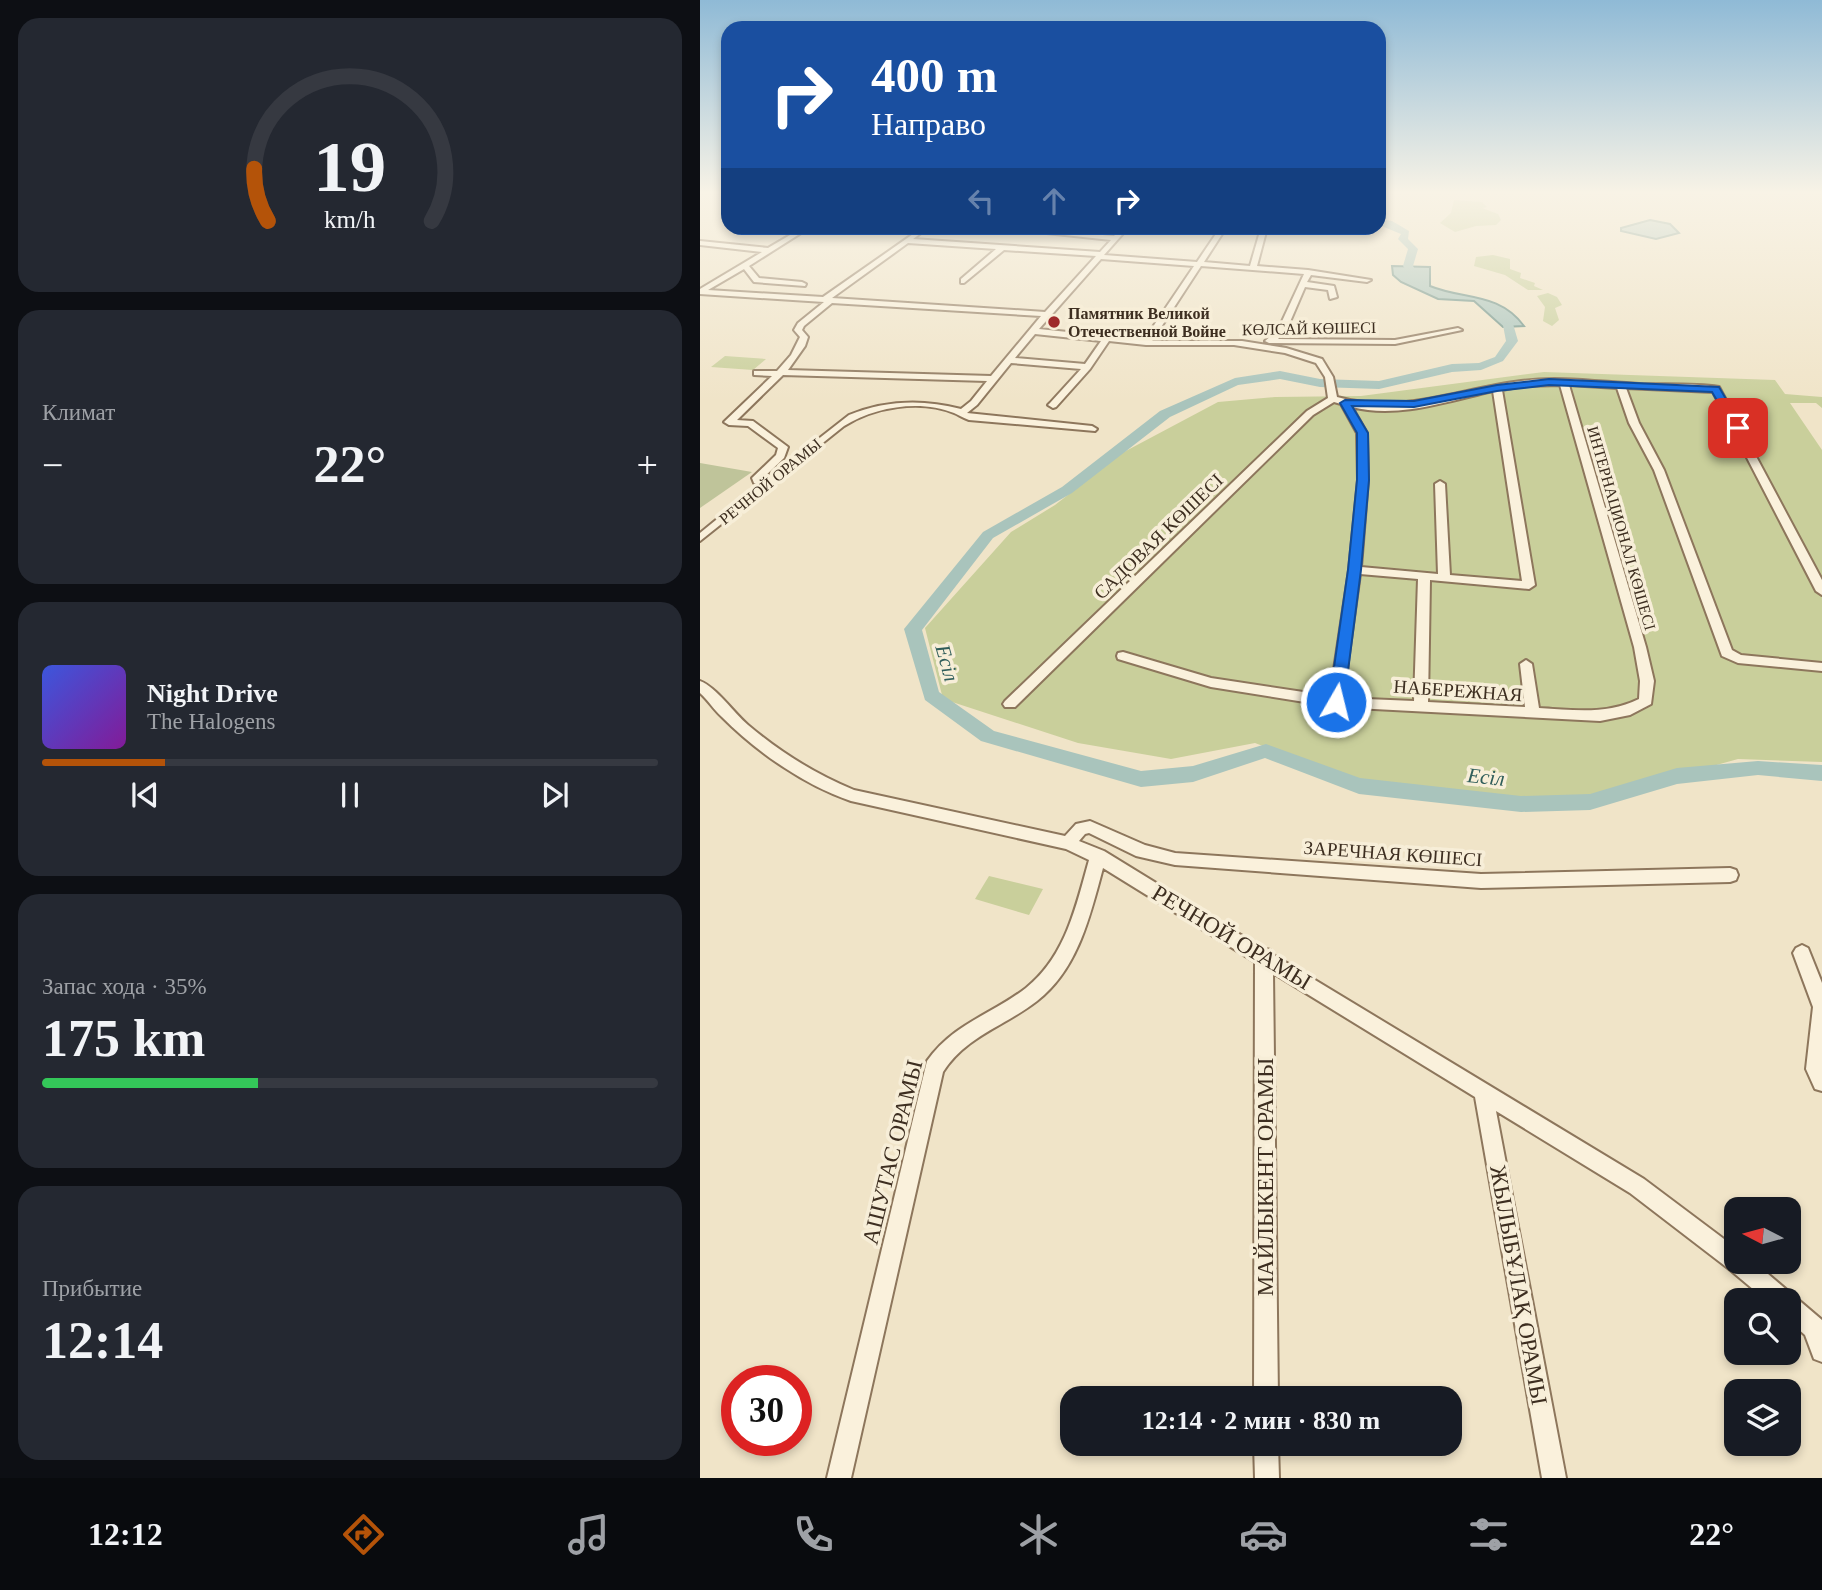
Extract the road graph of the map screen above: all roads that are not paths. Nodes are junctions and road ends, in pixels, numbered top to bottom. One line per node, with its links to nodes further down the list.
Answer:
1 (748, 263): 8 (street)
2 (877, 263): 19 (street)
3 (985, 263): 13 (street)
4 (1094, 263): 20 (street)
5 (1186, 263): 7 (street)
6 (1254, 263): 9 (street)
7 (1199, 264): 9 (street); 25 (street)
8 (745, 265): 11 (street); 16 (street)
9 (1253, 268): 10 (street)
10 (1308, 272): 12 (street); 15 (street)
11 (757, 280): 14 (street); 17 (street)
12 (1367, 280)
13 (964, 281)
14 (802, 284)
15 (1303, 284): 18 (street); 24 (street)
16 (700, 292): 17 (street)
17 (739, 295): 19 (street)
18 (1333, 297)
19 (827, 300): 20 (street); 30 (street)
20 (1047, 314): 22 (street)
21 (1458, 330): 24 (street, КӨЛСАЙ КӨШЕСІ)
22 (1034, 331): 23 (street, КӨЛСАЙ КӨШЕСІ); 27 (street)
23 (1107, 338): 25 (street, КӨЛСАЙ КӨШЕСІ); 28 (street)
24 (1271, 341): 26 (street, КӨЛСАЙ КӨШЕСІ)
25 (1146, 343): 26 (street, КӨЛСАЙ КӨШЕСІ)
26 (1234, 343): 35 (street)
27 (1009, 360): 28 (street); 31 (street)
28 (1087, 367): 36 (street)
29 (757, 373): 30 (street)
30 (779, 373): 31 (street); 39 (street)
31 (992, 379): 37 (street)
32 (1564, 384): 33 (street); 34 (street); 49 (street, ИНТЕРНАЦИОНАЛ КӨШЕСІ)
33 (1621, 387): 45 (street); 48 (street)
34 (1497, 388): 35 (street); 44 (street)
35 (1334, 391): 42 (street); 52 (street, САДОВАЯ КӨШЕСІ)
36 (1054, 405)
37 (961, 413): 38 (street, РЕЧНОЙ ОРАМЫ); 39 (street, РЕЧНОЙ ОРАМЫ)
38 (1092, 429)
39 (767, 483): 41 (street, РЕЧНОЙ ОРАМЫ)
40 (1440, 484): 44 (street)
41 (700, 538)
42 (1355, 570): 43 (street); 51 (street)
43 (1424, 576): 44 (street); 53 (street)
44 (1444, 578)
45 (1822, 591)
46 (1123, 656): 51 (street, НАБЕРЕЖНАЯ)
47 (1526, 664): 54 (street)
48 (1822, 667)
49 (1647, 681): 54 (street, НАБЕРЕЖНАЯ)
50 (700, 686): 55 (street, РЕЧНОЙ ОРАМЫ)
51 (1336, 702): 53 (street, НАБЕРЕЖНАЯ)
52 (1010, 704)
53 (1421, 705): 54 (street, НАБЕРЕЖНАЯ)
54 (1533, 714)
55 (1068, 843): 56 (street, РЕЧНОЙ ОРАМЫ); 57 (street, ЗАРЕЧНАЯ КӨШЕСІ)
56 (1098, 856): 59 (street, РЕЧНОЙ ОРАМЫ); 70 (street, АШУТАС ОРАМЫ)
57 (1730, 875)
58 (1802, 953): 60 (street)
59 (1264, 955): 61 (street, РЕЧНОЙ ОРАМЫ); 68 (street, МАЙЛЫКЕНТ ОРАМЫ)
60 (1822, 1082)
61 (1483, 1091): 62 (street, РЕЧНОЙ ОРАМЫ); 72 (street, ЖЫЛЫБҰЛАҚ ОРАМЫ)
62 (1724, 1251)
63 (1752, 1274): 64 (street, РЕЧНОЙ ОРАМЫ)
64 (1769, 1288)
65 (1801, 1317): 66 (street)
66 (1818, 1332): 67 (street)
67 (1822, 1351)
68 (1266, 1386)
69 (1266, 1456): 71 (street)
70 (839, 1478)
71 (1267, 1478)
72 (1554, 1478)

